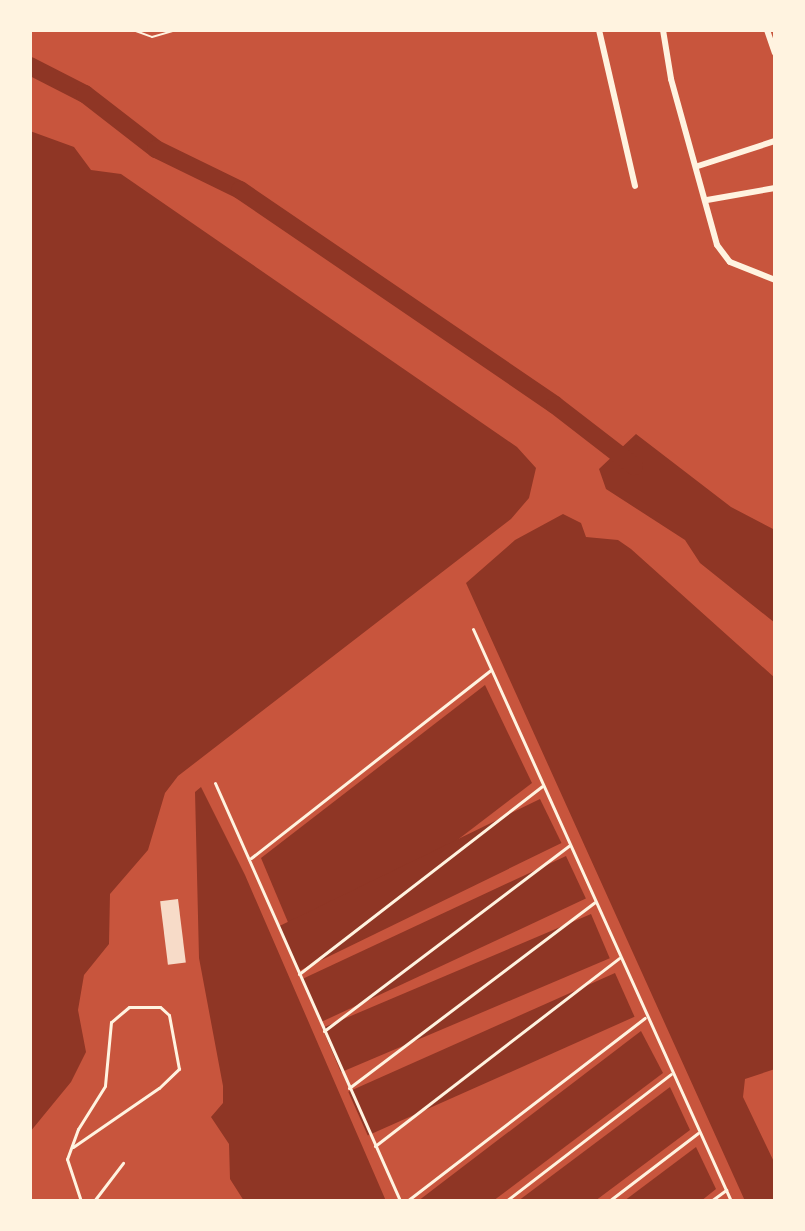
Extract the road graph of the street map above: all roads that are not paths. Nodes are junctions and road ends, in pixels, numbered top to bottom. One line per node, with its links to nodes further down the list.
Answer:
1 (609, 30): 4 (street)
2 (663, 30): 7 (street)
3 (767, 30): 5 (street)
4 (599, 33): 8 (street)
5 (775, 53)
6 (775, 141): 7 (street)
7 (698, 166): 10 (street)
8 (635, 186)
9 (775, 188): 10 (street)
10 (707, 200): 11 (street)
11 (775, 280)
12 (473, 629): 13 (lane)
13 (491, 670): 15 (lane); 17 (lane)
14 (215, 783): 17 (lane)
15 (542, 786): 16 (lane); 20 (lane)
16 (569, 846): 18 (lane); 22 (lane)
17 (251, 858): 20 (lane)
18 (595, 902): 19 (lane); 24 (lane)
19 (620, 957): 21 (lane); 26 (lane)
20 (299, 974): 22 (lane)
21 (647, 1017): 23 (lane); 33 (lane)
22 (324, 1031): 24 (lane)
23 (672, 1073): 25 (lane); 34 (lane)
24 (349, 1088): 26 (lane)
25 (699, 1132): 29 (lane); 35 (lane)
26 (375, 1146): 32 (lane)
27 (73, 1147): 27 (lane); 30 (lane)
28 (123, 1163): 31 (lane)
29 (726, 1190): 36 (lane); 37 (lane)
30 (81, 1201)
31 (94, 1201)
32 (400, 1201)
33 (407, 1201)
34 (506, 1201)
35 (609, 1201)
36 (711, 1201)
37 (731, 1201)

